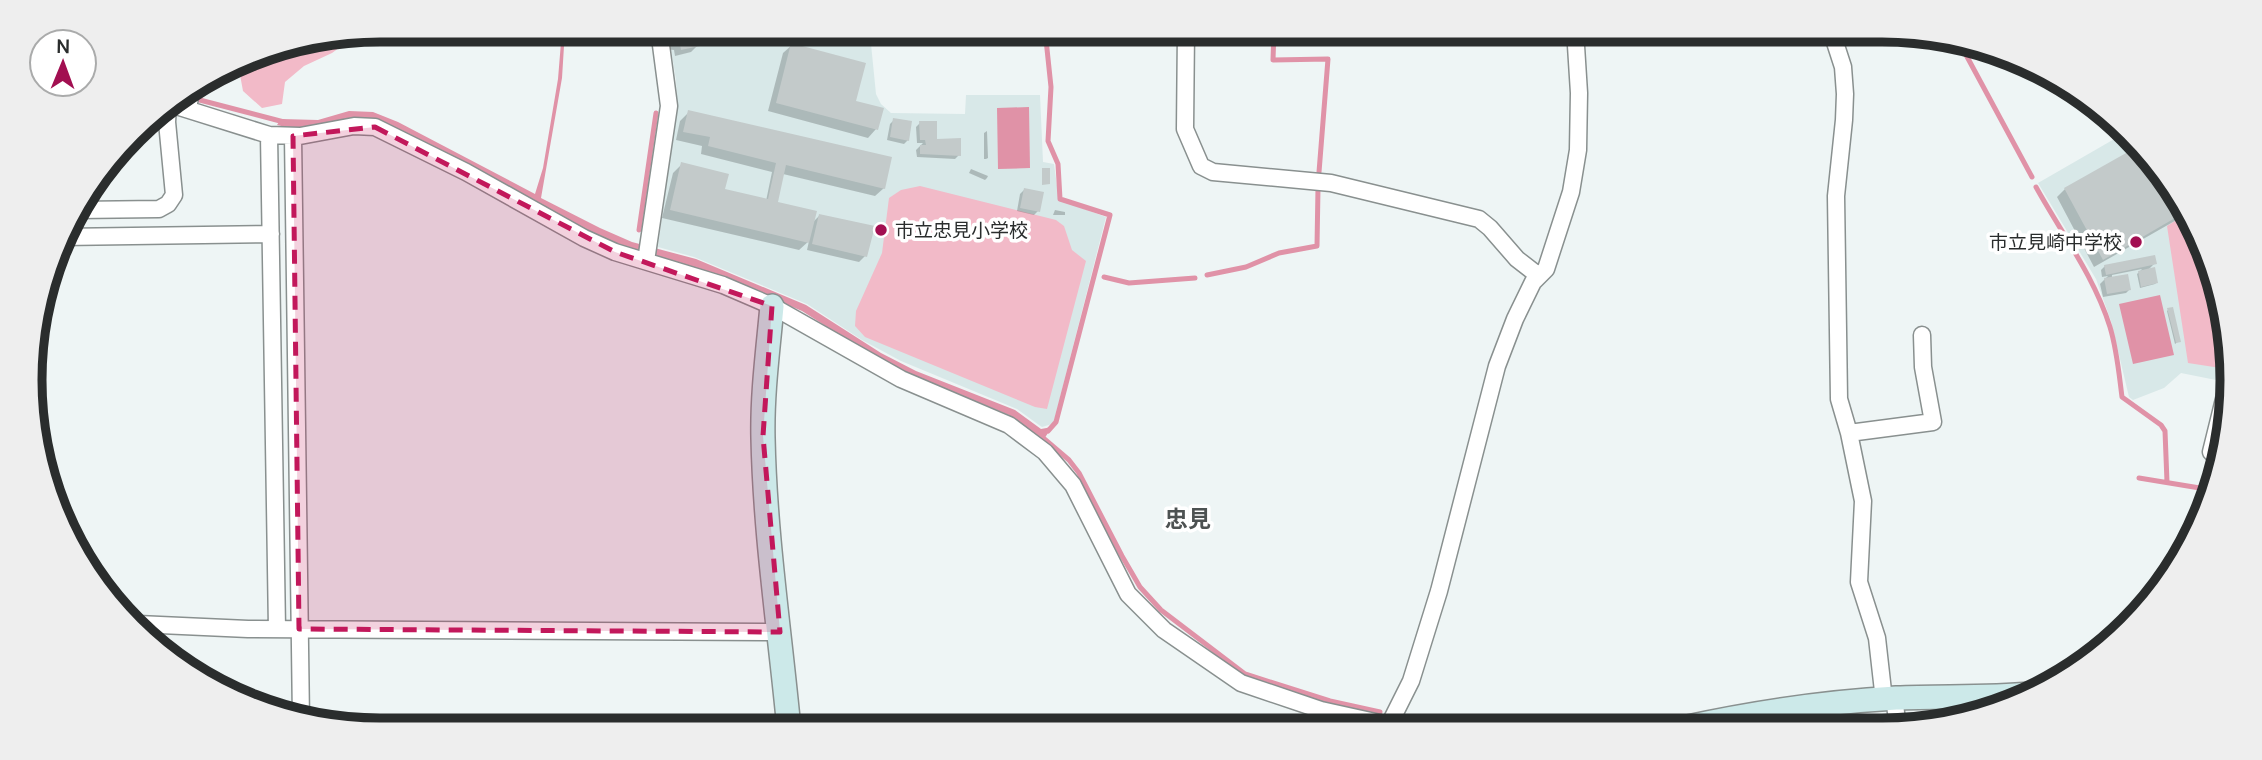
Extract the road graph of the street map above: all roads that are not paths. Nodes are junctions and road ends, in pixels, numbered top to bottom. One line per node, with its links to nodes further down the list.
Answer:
1 (660, 42): 14 (street)
2 (1186, 42): 15 (street)
3 (1576, 42): 15 (street)
4 (1835, 42): 19 (street)
5 (189, 101): 7 (street)
6 (180, 107): 7 (street)
7 (188, 109): 9 (street)
8 (168, 117): 11 (street)
9 (269, 135): 10 (street); 12 (street)
10 (293, 136): 14 (street); 23 (street)
11 (88, 210)
12 (271, 234): 13 (street); 22 (street)
13 (74, 237)
14 (646, 261): 16 (street)
15 (1539, 276): 31 (street)
16 (772, 306): 24 (street); 30 (street)
17 (1922, 335): 19 (street)
18 (2216, 429): 20 (street)
19 (1849, 433): 26 (street)
20 (2211, 452)
21 (147, 624): 22 (street)
22 (277, 629): 23 (street)
23 (299, 629): 24 (street); 27 (street)
24 (780, 632): 29 (street)
25 (1998, 697): 26 (street)
26 (1889, 699): 28 (street); 32 (street)
27 (301, 708)
28 (1895, 717)
29 (788, 718)
30 (1354, 718)
31 (1395, 718)
32 (1738, 718)

